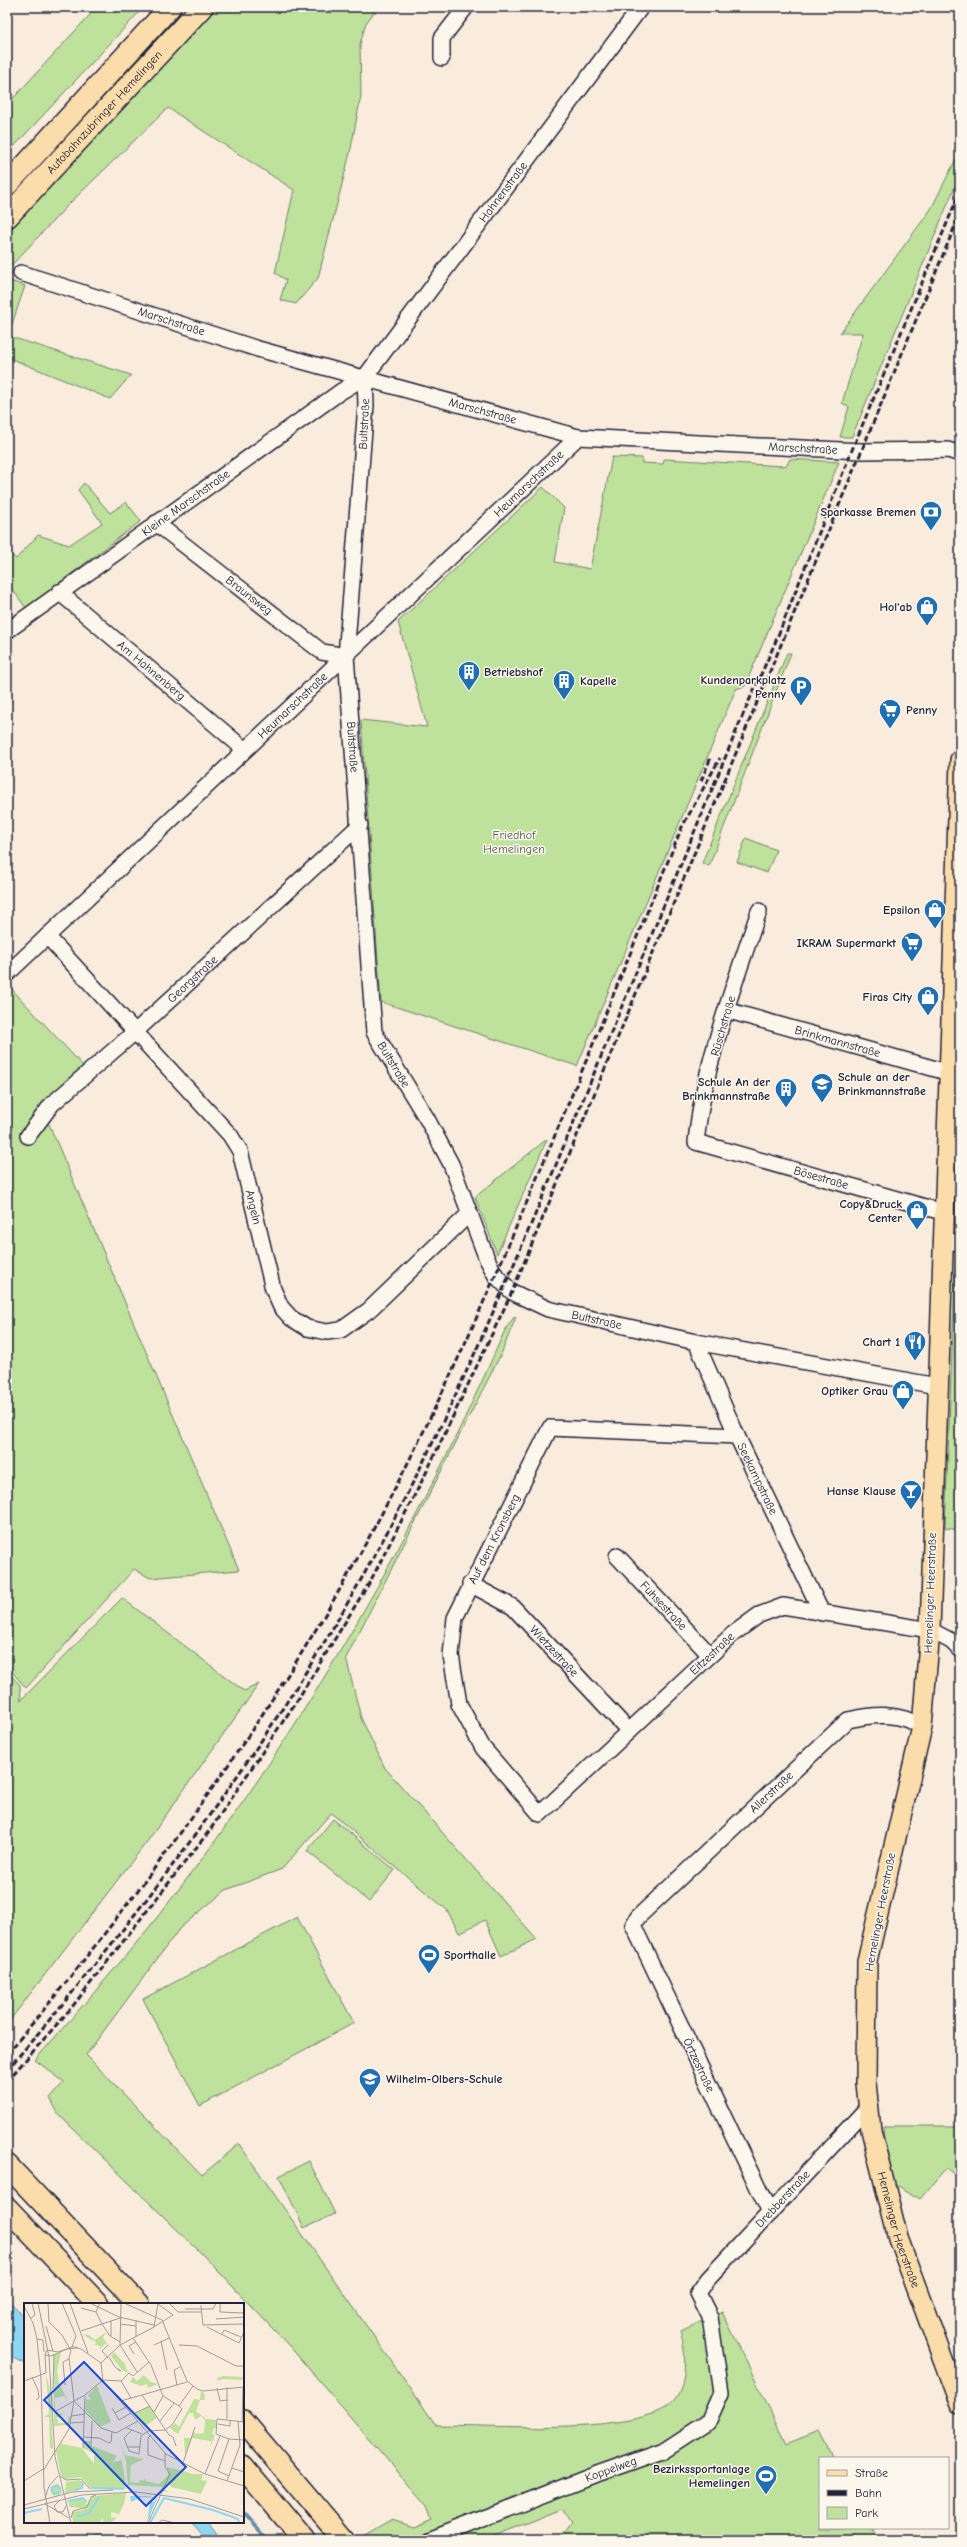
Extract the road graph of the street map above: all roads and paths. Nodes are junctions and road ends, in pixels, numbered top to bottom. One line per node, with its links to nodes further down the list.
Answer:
1 (155, 7): 7 (highway)
2 (170, 7): 8 (highway, Autobahnzubringer Hemelingen)
3 (466, 7): 6 (street)
4 (641, 7): 11 (street, Hahnenstraße)
5 (201, 9): 9 (highway, Autobahnzubringer Hemelingen)
6 (442, 58)
7 (7, 170)
8 (7, 185)
9 (7, 217)
10 (21, 273): 11 (street, Marschstraße)
11 (365, 377): 12 (street, Marschstraße); 14 (street, Kleine Marschstraße); 17 (street, Bultstraße)
12 (578, 437): 13 (street, Marschstraße); 17 (street, Heumarschstraße)
13 (960, 454)
14 (156, 523): 15 (street, Kleine Marschstraße); 17 (street, Braunsweg)
15 (59, 592): 16 (street, Kleine Marschstraße); 18 (street, Am Hahnenberg)
16 (7, 631)
17 (346, 656): 18 (street, Heumarschstraße); 20 (street, Bultstraße)
18 (244, 749): 22 (street, Heumarschstraße)
19 (960, 760): 23 (main road, Hemelinger Heerstraße)
20 (360, 825): 26 (street, Georgstraße); 30 (street, Bultstraße)
21 (759, 911): 25 (street, Rüschstraße)
22 (47, 936): 24 (street, Heumarschstraße); 26 (street, Angeln)
23 (958, 941): 27 (main road, Hemelinger Heerstraße)
24 (7, 974)
25 (726, 1010): 27 (street, Brinkmannstraße); 29 (street, Rüschstraße)
26 (136, 1031): 28 (street, Georgstraße); 30 (street, Angeln)
27 (950, 1073): 31 (main road, Hemelinger Heerstraße)
28 (28, 1136)
29 (696, 1142): 31 (street, Bösestraße)
30 (470, 1213): 33 (street, Bultstraße)
31 (946, 1213): 32 (main road, Hemelinger Heerstraße)
32 (952, 1242): 34 (main road, Hemelinger Heerstraße)
33 (696, 1342): 34 (street, Bultstraße); 35 (street, Seekampstraße)
34 (938, 1386): 39 (main road, Hemelinger Heerstraße)
35 (737, 1436): 37 (street, Auf dem Kronsberg); 38 (street, Seekampstraße)
36 (617, 1556): 41 (street, Fuhsestraße)
37 (470, 1584): 43 (street, Wietzestraße); 44 (street, Auf dem Kronsberg)
38 (822, 1613): 39 (street, Eitzestraße); 41 (street, Eitzestraße)
39 (930, 1630): 40 (street, Eitzestraße); 42 (main road, Hemelinger Heerstraße)
40 (960, 1650)
41 (710, 1655): 43 (street, Eitzestraße)
42 (922, 1726): 45 (street, Allerstraße); 46 (main road, Hemelinger Heerstraße)
43 (629, 1731): 44 (street, Eitzestraße)
44 (540, 1814)
45 (638, 1917): 49 (street, Örtzestraße)
46 (869, 2106): 49 (street, Drebberstraße); 53 (main road, Hemelinger Heerstraße)
47 (7, 2165): 52 (highway)
48 (7, 2208): 51 (highway)
49 (770, 2213): 50 (street, Drebberstraße)
50 (698, 2294): 58 (street, Koppelweg)
51 (97, 2303)
52 (138, 2303)
53 (960, 2405)
54 (244, 2422): 57 (highway)
55 (244, 2469): 56 (highway)
56 (304, 2540)
57 (344, 2540)
58 (428, 2540)

